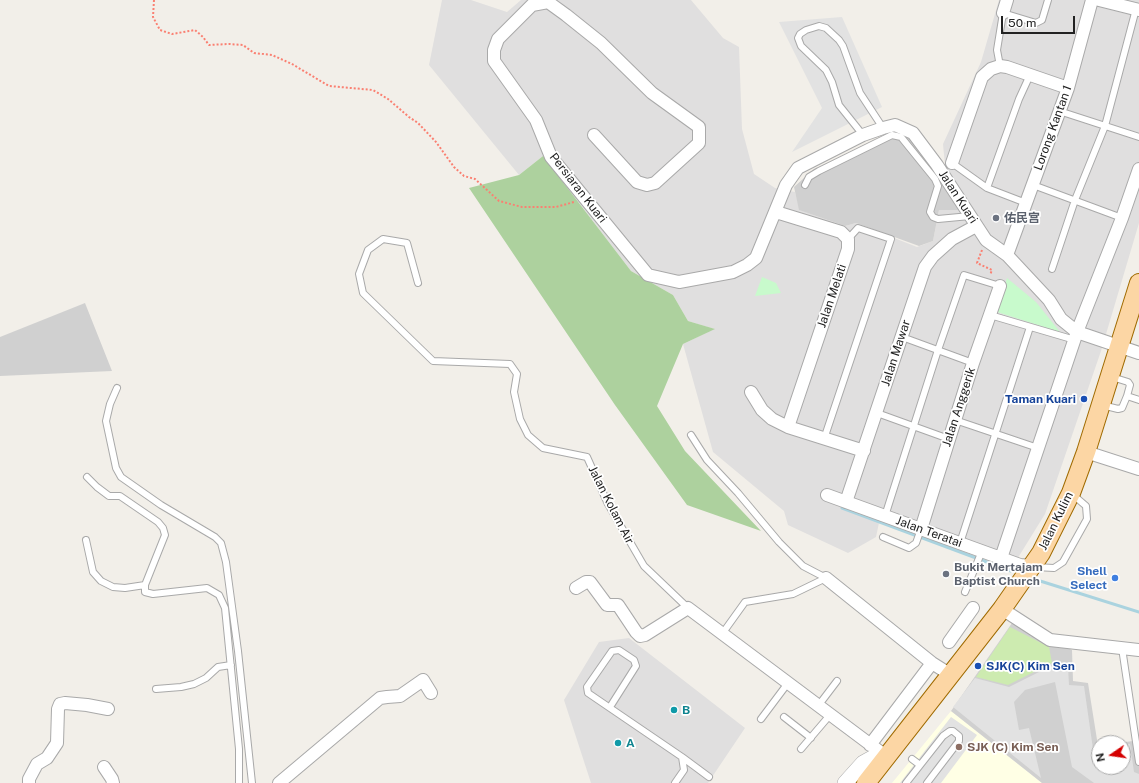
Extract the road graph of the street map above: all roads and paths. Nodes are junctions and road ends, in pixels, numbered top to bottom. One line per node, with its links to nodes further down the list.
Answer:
1 (154, 0): 25 (path)
2 (1006, 0): 7 (street)
3 (1048, 0): 7 (lane)
4 (1092, 0): 10 (street, Lorong Kantan 1)
5 (1099, 0): 6 (street)
6 (1137, 9): 12 (lane)
7 (1003, 13): 8 (lane)
8 (1000, 66): 9 (street); 19 (street)
9 (1030, 75): 10 (street); 24 (lane)
10 (1068, 88): 11 (street, Lorong Kantan 1)
11 (1059, 111): 12 (lane); 21 (street, Lorong Kantan 1)
12 (1105, 126): 16 (lane); 26 (lane)
13 (883, 128): 15 (street, Jalan Kuari); 15 (lane); 30 (street, Jalan Kuari)
14 (594, 134): 25 (street, Persiaran Kuari)
15 (863, 135): 17 (street, Jalan Kuari)
16 (1139, 137)
17 (848, 142): 18 (lane); 22 (street, Jalan Kuari)
18 (853, 154): 23 (lane); 30 (lane)
19 (952, 163): 24 (lane)
20 (1139, 169): 29 (street)
21 (1033, 184): 26 (lane); 27 (street, Lorong Kantan 1)
22 (786, 185): 28 (street, Persiaran Kuari)
23 (805, 185)
24 (987, 188): 27 (lane)
25 (585, 198): 28 (street, Persiaran Kuari)
26 (1075, 200): 29 (lane); 34 (lane)
27 (1026, 202): 33 (street, Lorong Kantan 1)
28 (776, 212): 31 (street)
29 (1122, 218): 43 (street)
30 (973, 221): 32 (street, Jalan Kuari); 42 (street, Jalan Mawar)
31 (848, 239): 57 (street, Jalan Melati); 60 (lane)
32 (986, 240): 33 (street, Jalan Kuari); 35 (path)
33 (1007, 255): 43 (street, Jalan Kuari)
34 (1052, 269)
35 (987, 282): 38 (lane); 45 (lane)
36 (418, 283): 82 (lane, Jalan Kolam Air)
37 (1139, 283): 39 (main road, Jalan Kulim)
38 (1000, 286): 40 (street, Jalan Anggerik)
39 (1136, 305): 44 (main road, Jalan Kulim)
40 (990, 315): 41 (lane); 47 (street, Jalan Anggerik)
41 (1030, 327): 43 (lane); 58 (lane)
42 (902, 336): 45 (lane); 54 (street, Jalan Mawar)
43 (1076, 336): 44 (street, Jalan Kuari); 62 (street)
44 (1119, 347): 46 (street, Jalan Kuari); 48 (main road, Jalan Kulim)
45 (938, 350): 47 (lane); 56 (lane)
46 (1139, 354)
47 (973, 363): 55 (street, Jalan Anggerik)
48 (1110, 376): 51 (lane); 53 (main road, Jalan Kulim)
49 (117, 388): 117 (lane)
50 (751, 392): 57 (street)
51 (1127, 396): 52 (lane); 53 (lane)
52 (1139, 400)
53 (1102, 405): 64 (main road, Jalan Kulim)
54 (876, 413): 56 (lane); 63 (street, Jalan Mawar)
55 (956, 420): 58 (lane); 61 (street, Jalan Anggerik)
56 (914, 426): 61 (lane); 70 (lane)
57 (788, 427): 60 (street)
58 (995, 433): 62 (lane); 74 (lane)
59 (691, 436): 78 (lane)
60 (824, 439): 63 (street)
61 (949, 439): 71 (street, Jalan Anggerik)
62 (1038, 448): 76 (street)
63 (864, 451): 69 (street, Jalan Mawar)
64 (1086, 452): 65 (street); 67 (main road, Jalan Kulim)
65 (1139, 469)
66 (88, 477): 79 (lane)
67 (1071, 493): 77 (main road, Jalan Kulim); 77 (lane)
68 (827, 495): 69 (street, Jalan Teratai)
69 (846, 502): 70 (street, Jalan Teratai)
70 (885, 516): 71 (street, Jalan Teratai)
71 (921, 529): 72 (lane); 74 (street, Jalan Teratai)
72 (883, 537)
73 (86, 540): 79 (lane)
74 (960, 543): 75 (street, Jalan Teratai)
75 (982, 551): 76 (street, Jalan Teratai); 81 (lane)
76 (1001, 558): 77 (street, Jalan Teratai)
77 (1032, 566): 84 (main road, Jalan Kulim)
78 (826, 578): 86 (lane); 91 (street)
79 (145, 585): 92 (lane)
80 (576, 588): 82 (street)
81 (965, 592)
82 (688, 608): 86 (street, Jalan Kolam Air)
83 (973, 608): 85 (street)
84 (1002, 609): 87 (main road, Jalan Kulim); 89 (street)
85 (961, 625): 87 (street); 88 (street)
86 (722, 634): 95 (street, Jalan Kolam Air)
87 (979, 638): 93 (main road, Jalan Kulim)
88 (949, 642)
89 (1122, 648): 90 (street); 110 (lane)
90 (1139, 650)
91 (932, 663): 93 (street); 105 (street)
92 (231, 665): 96 (lane); 116 (lane)
93 (951, 675): 108 (main road, Jalan Kulim)
94 (837, 681): 98 (lane)
95 (788, 683): 98 (street, Jalan Kolam Air); 103 (lane)
96 (156, 689)
97 (431, 693): 118 (street)
98 (818, 706): 101 (street, Jalan Kolam Air)
99 (610, 707): 99 (lane); 107 (lane)
100 (108, 709): 114 (street)
101 (830, 715): 104 (lane); 105 (street, Jalan Kolam Air)
102 (784, 717): 104 (lane)
103 (760, 719)
104 (811, 738): 106 (lane)
105 (870, 745): 108 (street, Jalan Kolam Air)
106 (800, 749)
107 (682, 757): 113 (lane); 119 (lane)
108 (887, 757): 120 (street); 121 (main road, Jalan Kulim)
109 (912, 759): 111 (lane)
110 (1139, 762)
111 (920, 765): 122 (lane); 123 (lane)
112 (104, 768): 115 (street)
113 (709, 777)
114 (29, 783)
115 (113, 783)
116 (239, 783)
117 (252, 783)
118 (279, 783)
119 (675, 783)
120 (845, 783)
121 (866, 783)
122 (906, 783)
123 (928, 783)

